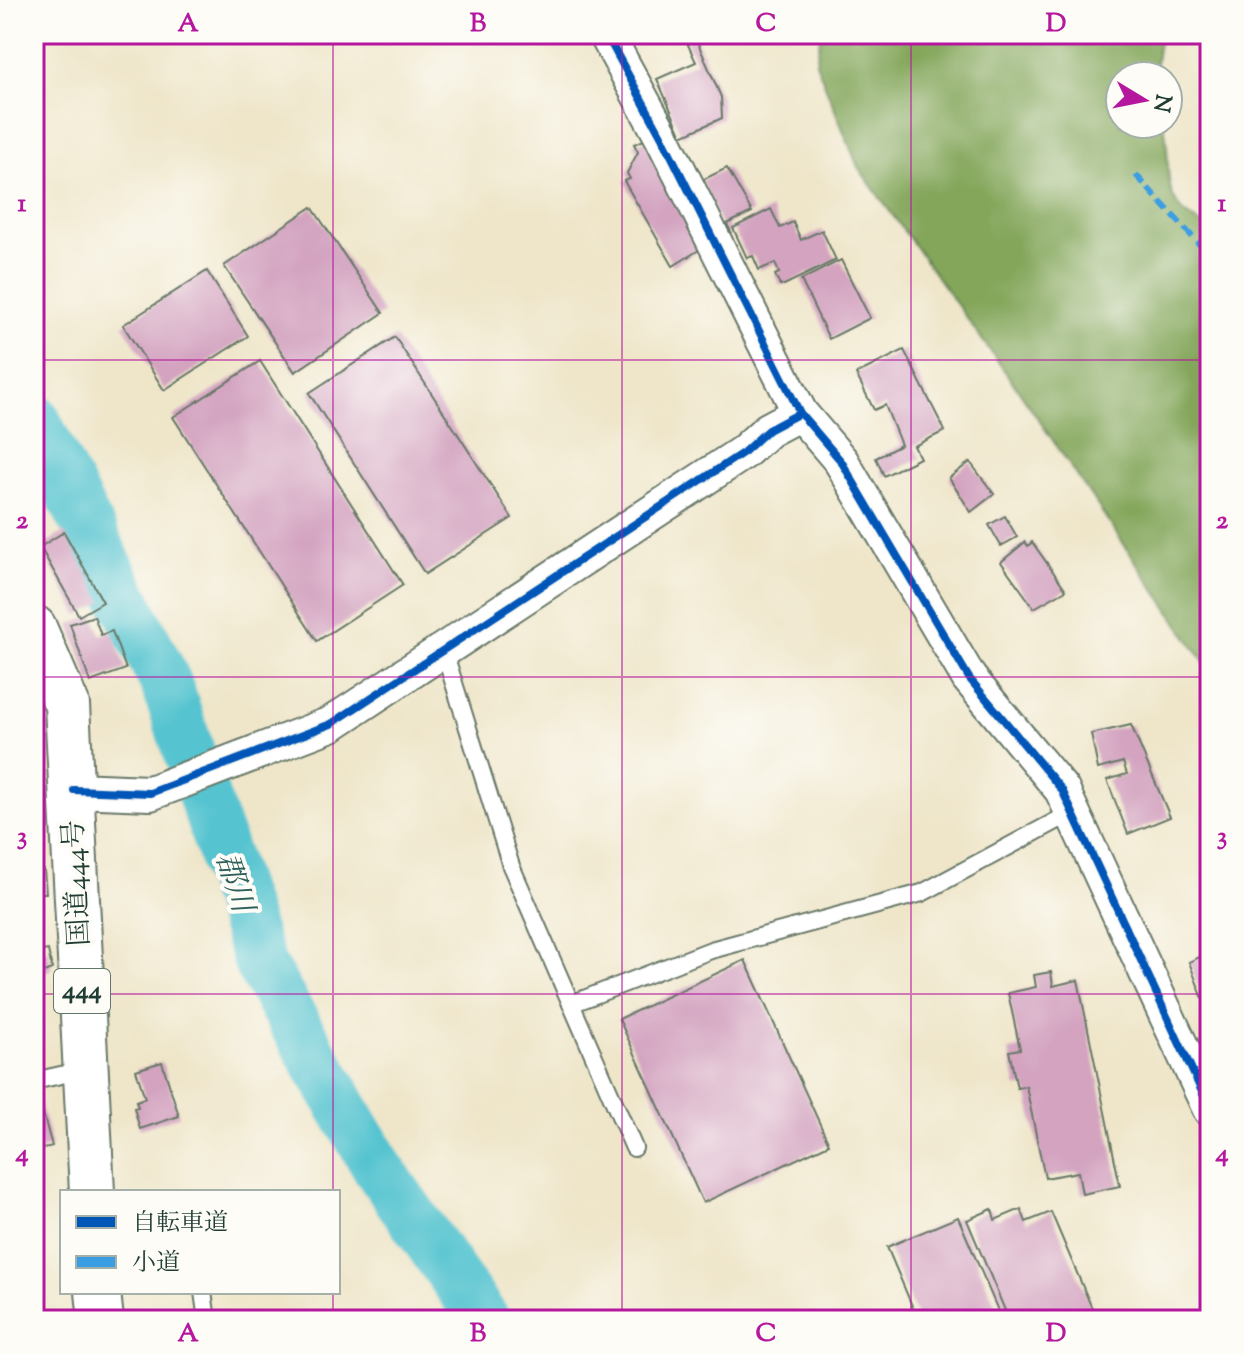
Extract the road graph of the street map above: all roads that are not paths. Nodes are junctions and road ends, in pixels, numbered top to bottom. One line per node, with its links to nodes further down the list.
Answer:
1 (606, 34): 2 (street)
2 (800, 413): 4 (street); 6 (street)
3 (34, 628): 5 (highway, 国道444号 / 444)
4 (443, 648): 5 (street); 7 (lane)
5 (74, 790): 8 (highway, 国道444号 / 444)
6 (1073, 812): 7 (lane); 10 (street)
7 (571, 1004): 11 (lane)
8 (86, 1069): 9 (lane); 12 (highway, 国道444号 / 444)
9 (34, 1081)
10 (1210, 1109)
11 (634, 1148)
12 (92, 1190)
13 (98, 1294): 15 (highway)
14 (203, 1294): 16 (lane)
15 (101, 1320)
16 (207, 1320)

